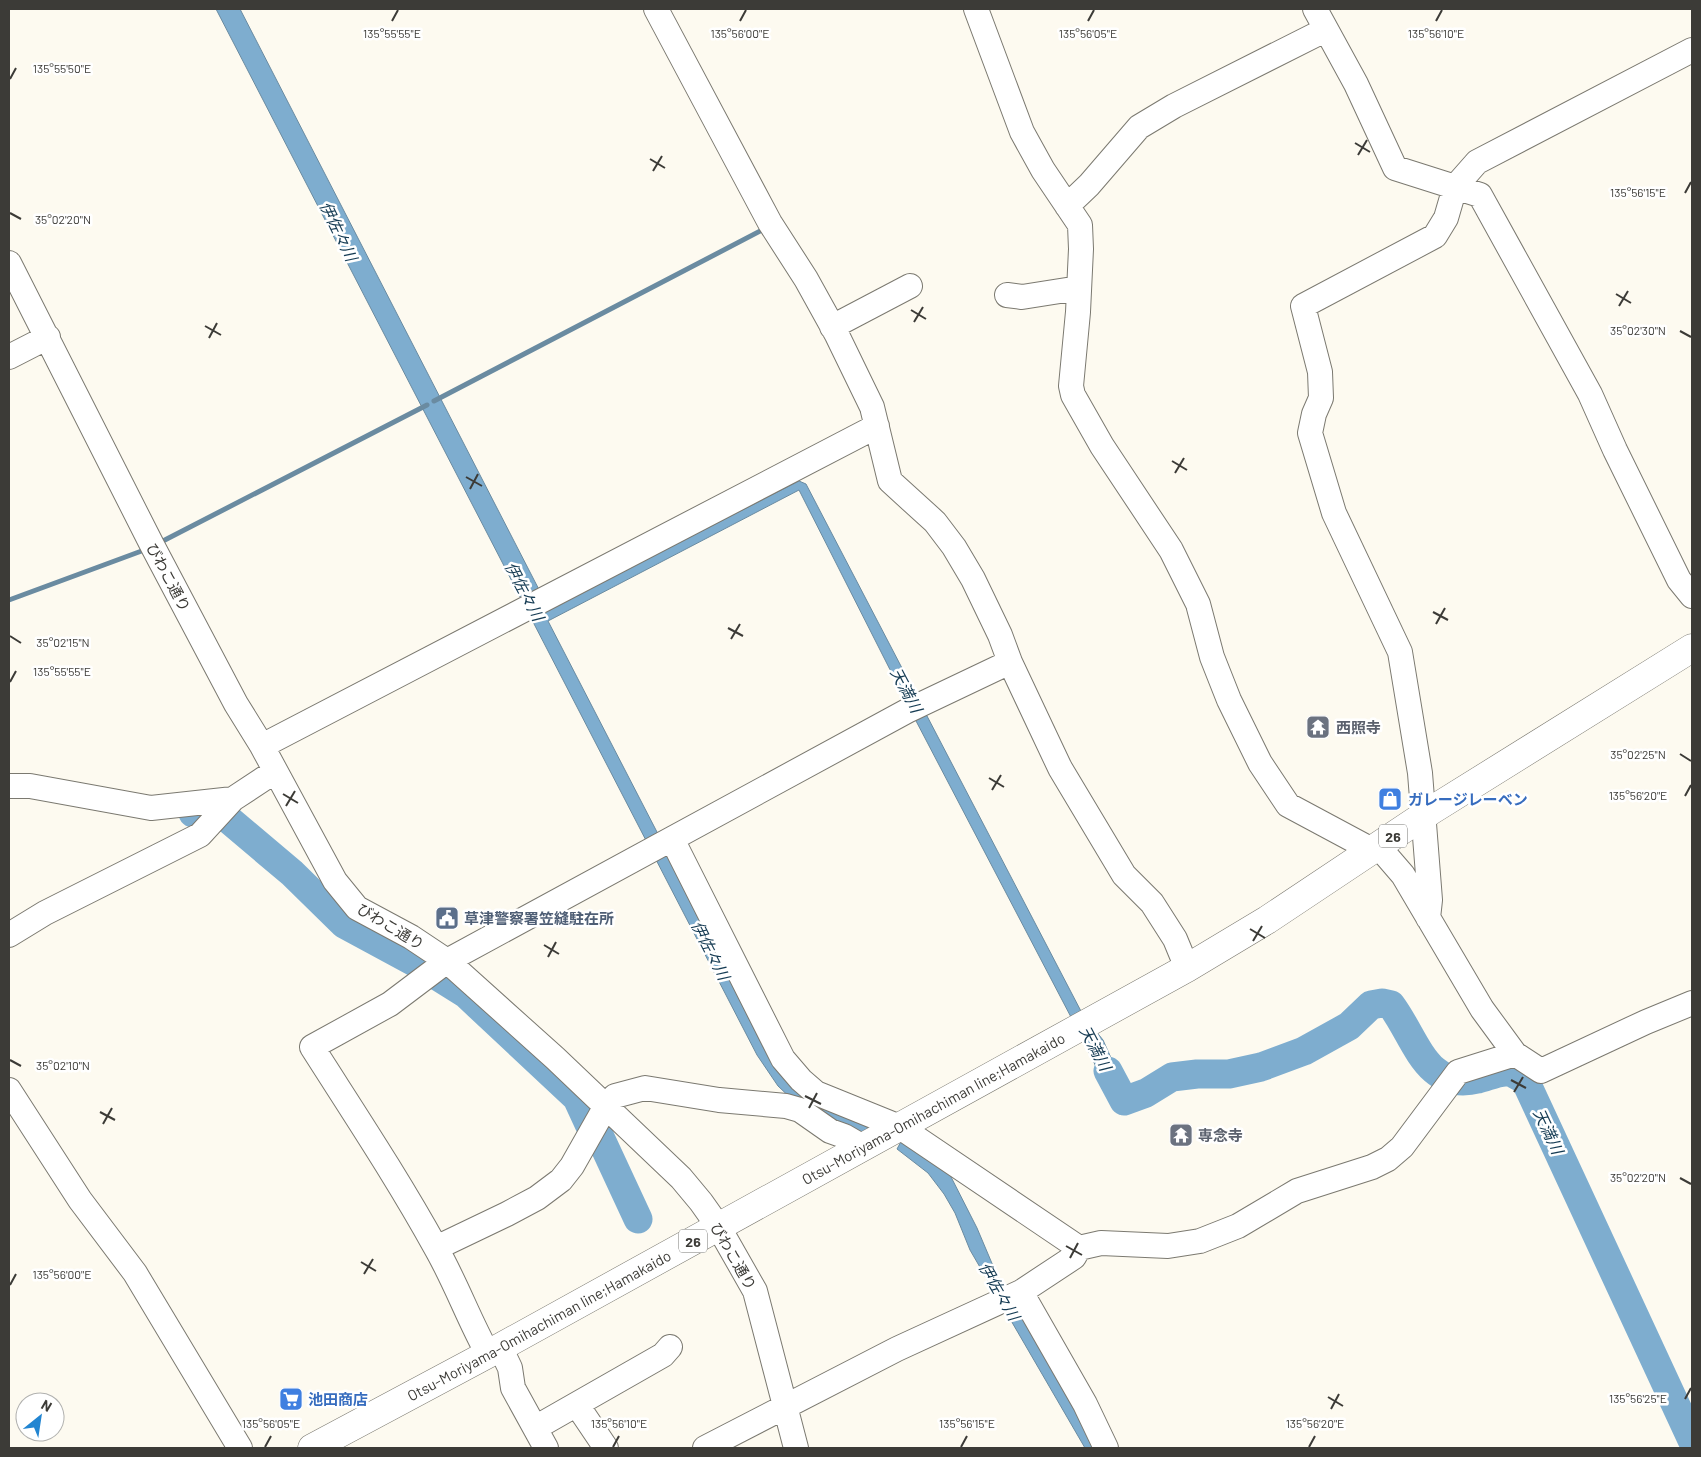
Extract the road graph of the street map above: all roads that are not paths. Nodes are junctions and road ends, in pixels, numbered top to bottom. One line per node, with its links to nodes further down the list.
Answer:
1 (656, 9): 12 (street)
2 (976, 9): 7 (street)
3 (1315, 9): 4 (street)
4 (1325, 30): 6 (street); 7 (street)
5 (1692, 50): 6 (street)
6 (1444, 183): 16 (street); 23 (street)
7 (1067, 206): 10 (street)
8 (9, 263): 13 (street, びわこ通り)
9 (910, 286): 12 (street)
10 (1079, 288): 11 (street); 25 (street)
11 (1008, 295)
12 (832, 327): 15 (street)
13 (48, 338): 14 (street); 19 (street, びわこ通り)
14 (9, 357)
15 (877, 426): 18 (street); 19 (street)
16 (1692, 596)
17 (1692, 648): 23 (main road, Otsu-Moriyama-Omihachiman line;Hamakaido / 26)
18 (1010, 662): 24 (street); 29 (street)
19 (262, 746): 20 (street, びわこ通り)
20 (274, 772): 22 (street); 28 (street, びわこ通り)
21 (9, 786): 22 (street)
22 (233, 799): 27 (street)
23 (1423, 815): 25 (main road, Otsu-Moriyama-Omihachiman line;Hamakaido / 26); 26 (street)
24 (664, 843): 28 (street); 34 (street)
25 (1375, 848): 26 (street); 29 (main road, Otsu-Moriyama-Omihachiman line;Hamakaido / 26)
26 (1428, 918): 31 (street)
27 (9, 935)
28 (447, 961): 33 (street, びわこ通り); 38 (street)
29 (1187, 968): 35 (main road, Otsu-Moriyama-Omihachiman line;Hamakaido / 26)
30 (1692, 1003): 31 (street)
31 (1515, 1054): 39 (street)
32 (9, 1090): 46 (street)
33 (606, 1106): 34 (street); 37 (street, びわこ通り); 38 (street)
34 (821, 1110): 35 (street); 36 (street)
35 (900, 1127): 36 (main road, Otsu-Moriyama-Omihachiman line;Hamakaido / 26); 39 (street)
36 (863, 1147): 37 (main road, Otsu-Moriyama-Omihachiman line;Hamakaido / 26)
37 (718, 1226): 42 (main road, Otsu-Moriyama-Omihachiman line;Hamakaido / 26); 44 (street, びわこ通り)
38 (436, 1248): 42 (street)
39 (1079, 1248): 40 (street)
40 (1011, 1296): 44 (street); 51 (street)
41 (670, 1347): 43 (street)
42 (494, 1351): 45 (street); 47 (main road, Otsu-Moriyama-Omihachiman line;Hamakaido / 26)
43 (577, 1405): 45 (street); 48 (street)
44 (786, 1407): 49 (street); 50 (street, びわこ通り)
45 (540, 1438)
46 (240, 1448)
47 (312, 1448)
48 (606, 1448)
49 (705, 1448)
50 (796, 1448)
51 (1106, 1448)

